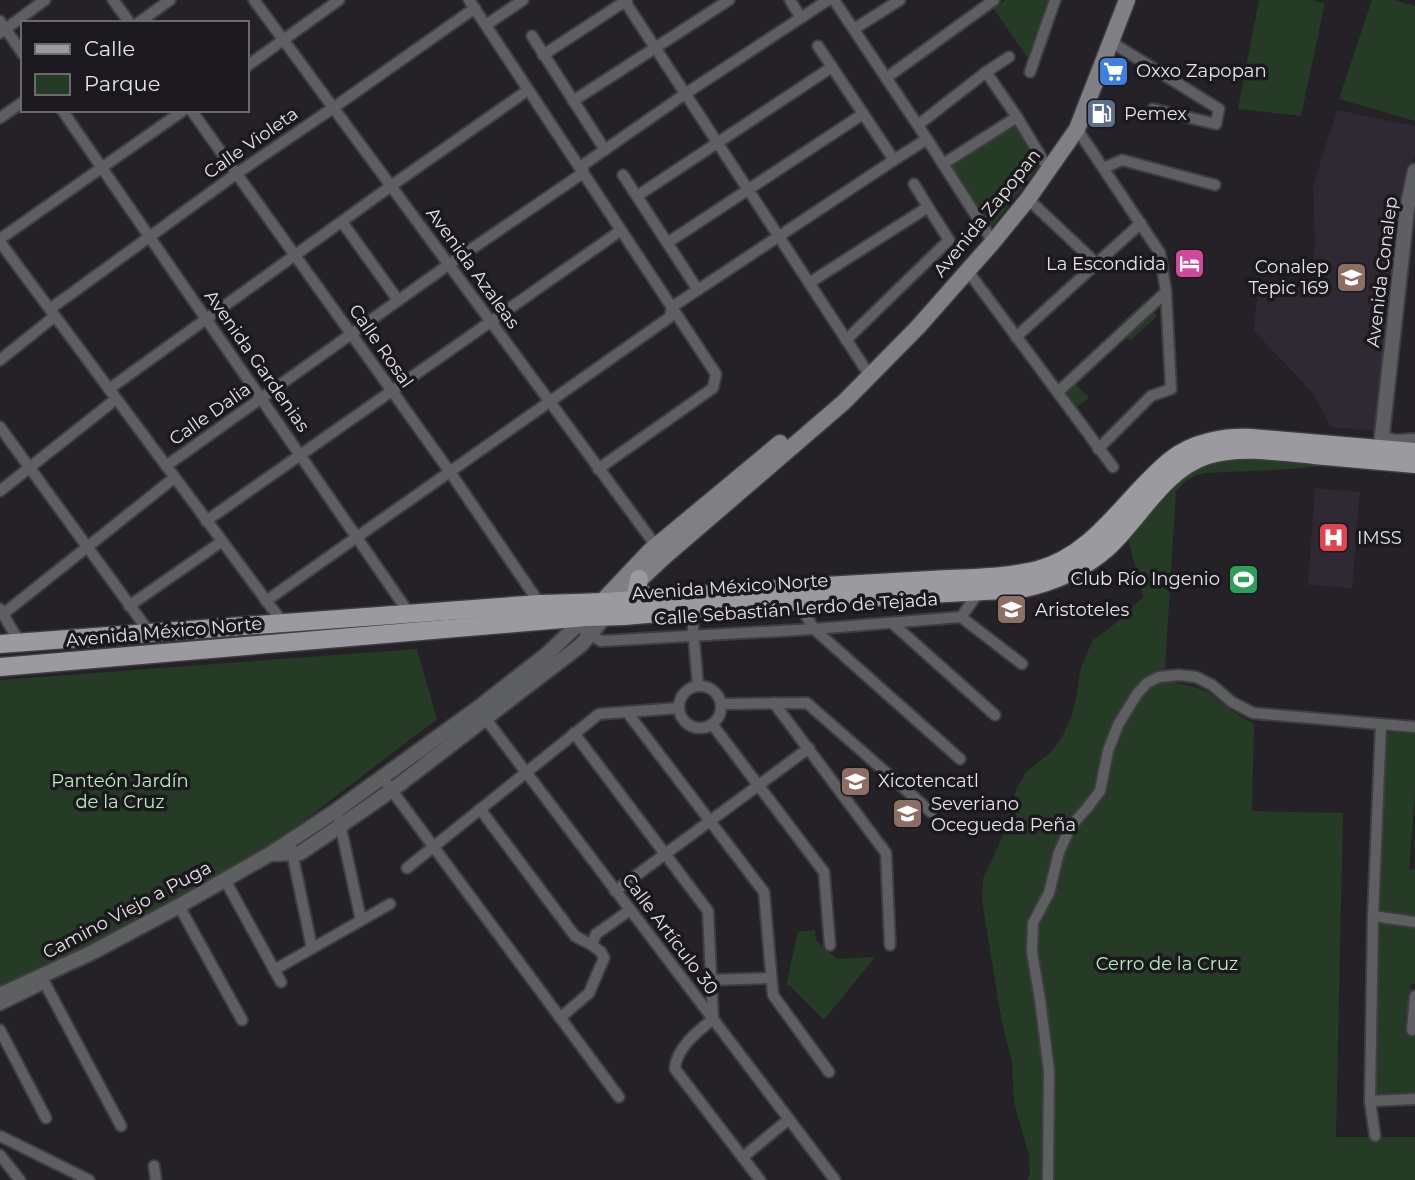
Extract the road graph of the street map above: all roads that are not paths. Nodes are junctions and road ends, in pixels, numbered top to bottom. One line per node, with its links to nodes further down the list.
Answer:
1 (45, 0): 21 (street)
2 (113, 0): 18 (street)
3 (170, 0): 19 (street)
4 (254, 0): 24 (street, Avenida Azaleas)
5 (340, 0): 24 (street)
6 (729, 0): 27 (street)
7 (790, 0): 17 (street)
8 (828, 0): 17 (street)
9 (834, 0): 22 (street)
10 (900, 0): 22 (street)
11 (994, 0): 35 (street)
12 (1055, 0): 34 (street)
13 (625, 1): 27 (street); 29 (street)
14 (516, 2): 20 (street)
15 (1123, 3): 25 (main road, Avenida Zapopan)
16 (472, 4): 20 (street); 41 (street, Calle Violeta)
17 (801, 18): 37 (street)
18 (129, 21)
19 (141, 21)
20 (486, 25): 36 (street)
21 (2, 28): 28 (street)
22 (854, 29): 35 (street)
23 (531, 36): 29 (street)
24 (283, 40): 31 (street); 41 (street, Avenida Azaleas)
25 (1111, 42): 38 (street); 51 (main road, Avenida Zapopan)
26 (818, 46): 32 (street)
27 (655, 48): 37 (street); 39 (street)
28 (21, 52)
29 (544, 55): 39 (street)
30 (1009, 57): 33 (street)
31 (248, 65)
32 (832, 67): 46 (street); 53 (street)
33 (986, 72): 47 (street); 50 (street)
34 (1030, 72)
35 (886, 78): 50 (street)
36 (528, 90): 61 (street); 66 (street)
37 (685, 94): 53 (street); 54 (street)
38 (1195, 95): 48 (street); 48 (street)
39 (573, 101): 54 (street)
40 (21, 103): 49 (street)
41 (333, 108): 62 (street, Calle Violeta); 66 (street, Avenida Azaleas)
42 (1153, 109): 48 (street)
43 (63, 112): 57 (street, Avenida Gardenias)
44 (181, 112): 57 (street)
45 (192, 112): 62 (street, Calle Rosal)
46 (863, 114): 55 (street); 67 (street)
47 (1017, 117): 56 (street); 59 (street)
48 (1188, 117)
49 (0, 118)
50 (918, 125): 52 (street)
51 (1077, 129): 58 (street); 59 (main road, Avenida Zapopan)
52 (927, 139): 55 (street); 56 (street)
53 (717, 143): 67 (street); 68 (street)
54 (606, 150): 61 (street, Calle Dalia)
55 (894, 160): 75 (street)
56 (943, 164): 76 (street)
57 (101, 167): 74 (street, Avenida Gardenias); 78 (street)
58 (1104, 168): 65 (street); 72 (street)
59 (1049, 170): 69 (main road, Avenida Zapopan)
60 (1415, 171): 103 (street, Avenida Conalep)
61 (583, 173): 73 (street); 81 (street, Calle Dalia)
62 (236, 174): 74 (street, Calle Violeta); 79 (street, Calle Rosal)
63 (623, 175): 68 (street)
64 (914, 184): 70 (street)
65 (1215, 185)
66 (390, 186): 71 (street); 81 (street, Avenida Azaleas)
67 (748, 190): 75 (street); 77 (street)
68 (637, 196): 77 (street)
69 (1028, 199): 76 (main road, Avenida Zapopan); 80 (street)
70 (928, 207): 83 (street); 93 (street)
71 (342, 222): 79 (street); 86 (street)
72 (1141, 223): 80 (street); 85 (street)
73 (620, 231): 87 (street); 90 (street)
74 (149, 237): 88 (street, Calle Violeta); 89 (street, Avenida Gardenias)
75 (778, 237): 83 (street); 84 (street)
76 (993, 242): 82 (main road, Avenida Zapopan)
77 (667, 243): 84 (street)
78 (1, 246): 88 (street)
79 (295, 256): 89 (street); 91 (street, Calle Rosal)
80 (1096, 263): 92 (street)
81 (448, 265): 86 (street, Calle Dalia); 90 (street, Avenida Azaleas)
82 (967, 270): 92 (street); 95 (main road, Avenida Zapopan)
83 (809, 283): 93 (street)
84 (698, 290): 87 (street)
85 (1166, 292): 98 (street); 104 (street)
86 (398, 300): 91 (street, Calle Dalia)
87 (672, 307): 101 (street); 110 (street)
88 (52, 312): 94 (street, Calle Violeta); 96 (street)
89 (206, 319): 96 (street); 99 (street, Avenida Gardenias)
90 (490, 322): 97 (street); 101 (street, Avenida Azaleas)
91 (351, 335): 97 (street, Calle Rosal); 99 (street, Calle Dalia)
92 (1016, 337): 98 (street)
93 (846, 340): 95 (street)
94 (0, 360)
95 (869, 374): 118 (main road, Avenida Zapopan)
96 (109, 389): 100 (street)
97 (390, 390): 106 (street); 111 (street, Calle Rosal)
98 (1058, 392): 104 (street)
99 (262, 399): 106 (street, Avenida Gardenias); 107 (street, Calle Dalia)
100 (116, 400): 107 (street); 109 (street)
101 (550, 402): 110 (street, Avenida Azaleas); 111 (street)
102 (0, 427): 109 (street)
103 (1381, 448): 105 (main road, Avenida México Norte); 105 (street, Avenida México Norte); 120 (main road, Avenida México Norte)
104 (1098, 449): 108 (street)
105 (1414, 453)
106 (300, 455): 114 (street); 115 (street, Avenida Gardenias)
107 (166, 467): 112 (street)
108 (1113, 467)
109 (29, 468): 113 (street); 117 (street)
110 (598, 470): 118 (street, Avenida Azaleas)
111 (450, 472): 115 (street); 125 (street, Calle Rosal)
112 (174, 478): 114 (street); 117 (street)
113 (0, 491)
114 (206, 521): 116 (street)
115 (357, 537): 123 (street); 129 (street, Avenida Gardenias)
116 (222, 542): 123 (street); 126 (street)
117 (87, 547): 126 (street); 128 (street)
118 (660, 551): 119 (main road, Avenida Zapopan); 127 (main road, Avenida Zapopan)
119 (639, 579): 122 (main road); 127 (main road)
120 (979, 585): 121 (main road, Avenida México Norte); 130 (street, Calle Sebastián Lerdo de Tejada)
121 (797, 594): 124 (main road, Avenida México Norte); 134 (street)
122 (655, 598): 124 (main road, Avenida México Norte); 127 (main road, Avenida México Norte)
123 (266, 601): 131 (street)
124 (691, 602): 127 (main road, Avenida México Norte); 137 (street)
125 (540, 604): 127 (main road, Avenida México Norte); 129 (main road, Avenida México Norte)
126 (129, 606): 136 (street)
127 (609, 606): 133 (main road, Avenida México Norte)
128 (2, 611): 138 (street)
129 (410, 614): 131 (main road, Avenida México Norte); 135 (street, Avenida Gardenias)
130 (961, 617): 132 (street, Calle Sebastián Lerdo de Tejada); 140 (street)
131 (283, 623): 136 (main road, Avenida México Norte)
132 (892, 623): 134 (street, Calle Sebastián Lerdo de Tejada); 148 (street)
133 (584, 626): 135 (main road, Avenida México Norte); 137 (street, Calle Sebastián Lerdo de Tejada); 147 (street)
134 (814, 628): 137 (street, Calle Sebastián Lerdo de Tejada); 154 (street)
135 (423, 632): 141 (main road, Avenida México Norte)
136 (150, 633): 138 (main road, Avenida México Norte)
137 (694, 635): 142 (street)
138 (20, 643): 139 (main road, Avenida México Norte)
139 (0, 645)
140 (1022, 664)
141 (0, 667)
142 (698, 686): 144 (street); 145 (street)
143 (774, 703): 144 (street); 153 (street); 161 (street)
144 (721, 704): 149 (street)
145 (679, 708): 146 (street); 149 (street)
146 (627, 712): 152 (street); 162 (street)
147 (481, 713): 155 (street, Calle Artículo 30); 156 (street); 158 (street)
148 (995, 715)
149 (712, 724): 157 (street)
150 (1381, 724): 151 (street); 173 (street); 211 (street)
151 (1415, 727)
152 (575, 733): 155 (street); 166 (street)
153 (809, 748): 157 (street); 178 (street)
154 (960, 759)
155 (525, 773): 159 (street); 169 (street, Calle Artículo 30)
156 (382, 778): 158 (street); 160 (street)
157 (758, 785): 162 (street); 177 (street)
158 (392, 790): 163 (street); 164 (street)
159 (480, 809): 164 (street); 176 (street)
160 (337, 810): 163 (street); 165 (street)
161 (931, 812)
162 (710, 821): 166 (street); 181 (street)
163 (340, 826): 165 (street); 174 (street)
164 (434, 846): 167 (street); 188 (street)
165 (291, 848): 168 (street, Camino Viejo a Puga); 179 (street)
166 (665, 854): 169 (street); 183 (street)
167 (407, 868)
168 (225, 880): 171 (street, Camino Viejo a Puga); 180 (street)
169 (615, 891): 172 (street, Calle Artículo 30)
170 (390, 904): 174 (street)
171 (179, 906): 182 (street, Camino Viejo a Puga); 190 (street)
172 (630, 910): 176 (street); 189 (street, Calle Artículo 30)
173 (1373, 916): 175 (street); 196 (street)
174 (361, 920): 179 (street)
175 (1415, 922)
176 (592, 945): 188 (street)
177 (830, 945)
178 (890, 945)
179 (312, 948): 180 (street)
180 (274, 970): 184 (street)
181 (771, 978): 183 (street); 193 (street)
182 (43, 980): 185 (street, Camino Viejo a Puga); 187 (street); 199 (street)
183 (712, 980): 189 (street)
184 (281, 982)
185 (0, 995)
186 (1415, 996): 192 (street)
187 (0, 1006)
188 (560, 1018): 194 (street)
189 (712, 1019): 198 (street, Calle Artículo 30); 203 (street)
190 (242, 1020)
191 (0, 1030): 197 (street)
192 (1412, 1030)
193 (829, 1072)
194 (619, 1097)
195 (1415, 1099): 196 (street)
196 (1370, 1101): 201 (street)
197 (46, 1118)
198 (789, 1119): 203 (street); 210 (street, Calle Artículo 30)
199 (121, 1126)
200 (0, 1136): 207 (street)
201 (1375, 1136)
202 (0, 1154): 205 (street)
203 (743, 1157): 209 (street)
204 (154, 1167): 208 (street)
205 (4, 1168): 206 (street)
206 (20, 1180)
207 (89, 1180)
208 (156, 1180)
209 (760, 1180)
210 (835, 1180)
211 (1048, 1180)

